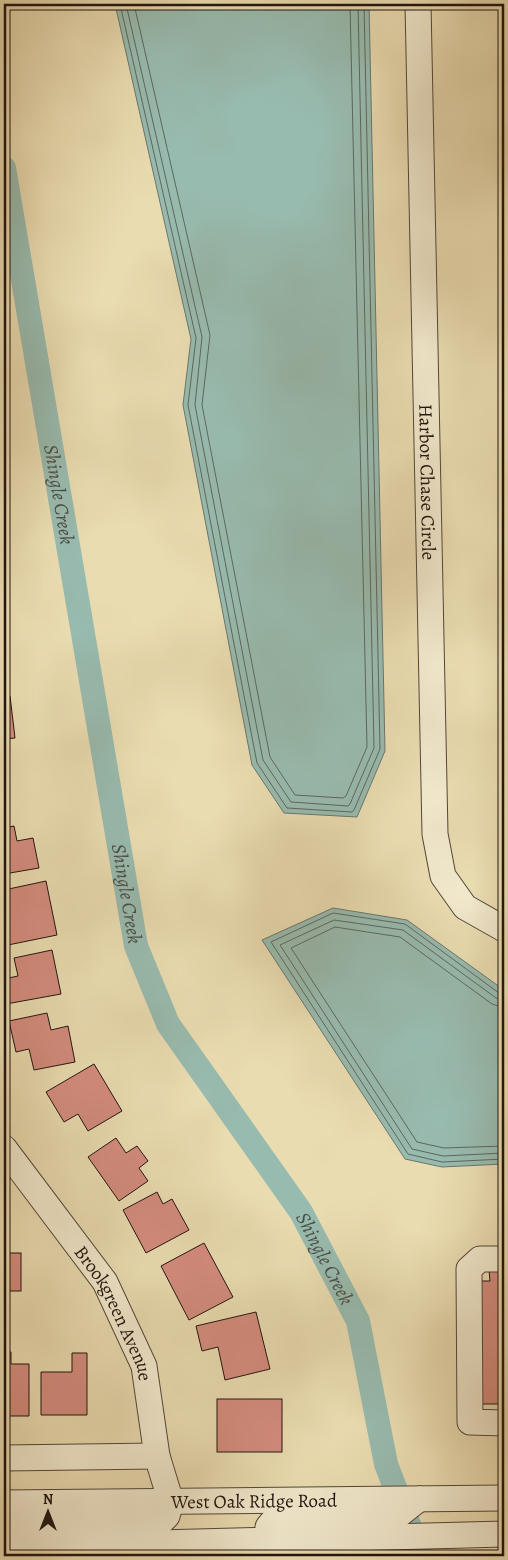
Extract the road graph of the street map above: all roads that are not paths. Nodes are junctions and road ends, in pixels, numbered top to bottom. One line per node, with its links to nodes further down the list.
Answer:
1 (418, 4): 2 (street, Harbor Chase Circle)
2 (504, 929)
3 (4, 1148): 4 (street, Brookgreen Avenue)
4 (15, 1181): 7 (street, Brookgreen Avenue)
5 (504, 1259): 6 (street)
6 (504, 1423)
7 (157, 1456): 8 (street); 11 (street, Brookgreen Avenue)
8 (4, 1458)
9 (504, 1498): 10 (street, West Oak Ridge Road)
10 (419, 1499): 11 (street, West Oak Ridge Road); 16 (street)
11 (171, 1502): 12 (street, West Oak Ridge Road); 13 (street)
12 (4, 1503)
13 (4, 1523)
14 (504, 1534): 16 (street, West Oak Ridge Road)
15 (4, 1547): 16 (street, West Oak Ridge Road)
16 (267, 1549)

